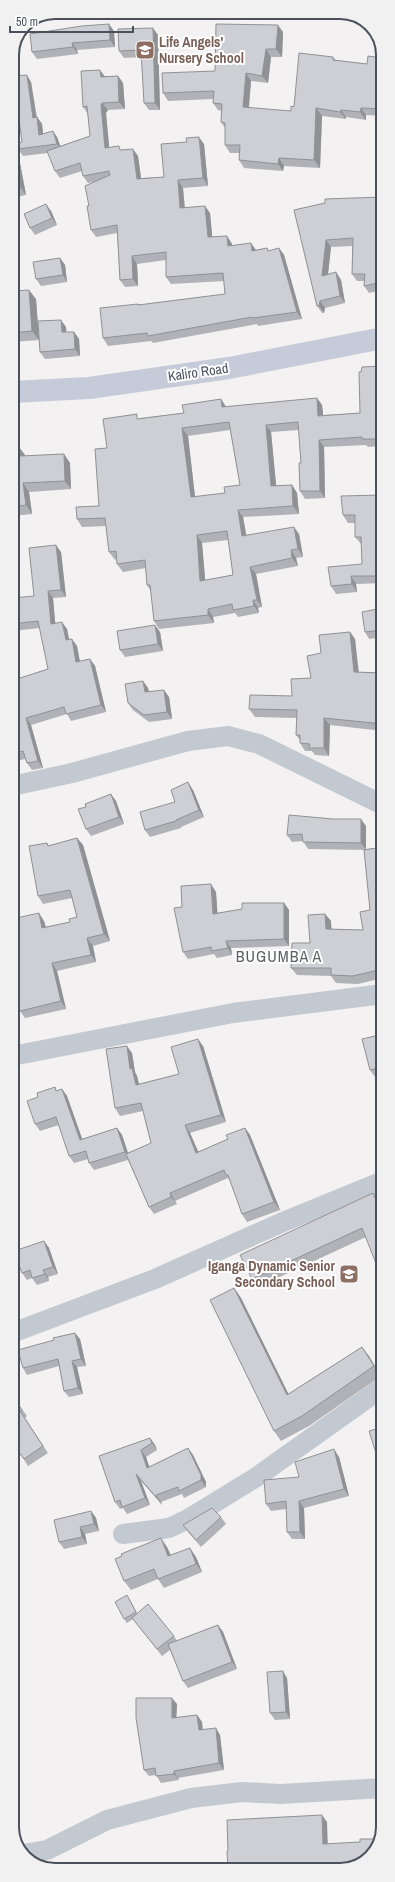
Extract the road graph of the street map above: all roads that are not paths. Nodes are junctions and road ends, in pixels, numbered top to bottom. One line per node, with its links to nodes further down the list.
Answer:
1 (376, 339): 2 (main road, Kaliro Road)
2 (19, 392)
3 (19, 784): 4 (street)
4 (376, 802)
5 (376, 995): 6 (street)
6 (19, 1055)
7 (376, 1185): 8 (street)
8 (19, 1330)
9 (376, 1391): 10 (street)
10 (123, 1534)
11 (376, 1788): 12 (street)
12 (30, 1853)

